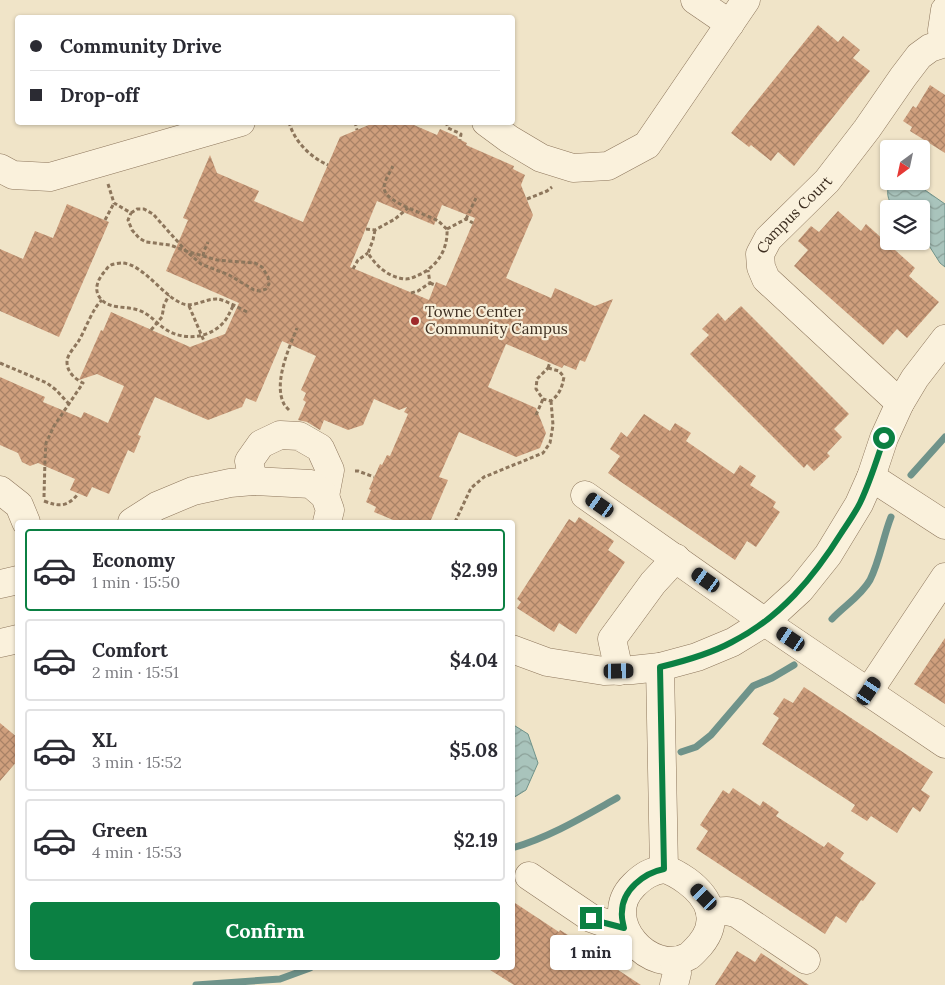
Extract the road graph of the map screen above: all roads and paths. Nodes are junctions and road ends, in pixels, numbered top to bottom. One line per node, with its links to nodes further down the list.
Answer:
1 (695, 0): 4 (street)
2 (746, 0): 4 (street)
3 (945, 10): 5 (street)
4 (730, 24): 10 (street)
5 (944, 43): 50 (street, Campus Court)
6 (231, 125): 15 (street)
7 (290, 125): 13 (path)
8 (356, 125): 11 (path)
9 (447, 125): 12 (path)
10 (490, 125)
11 (357, 130)
12 (460, 140)
13 (328, 165)
14 (393, 166): 17 (path)
15 (0, 168)
16 (476, 198): 19 (path)
17 (408, 208): 23 (path); 24 (path)
18 (130, 213): 20 (path); 26 (path); 26 (path)
19 (466, 219): 21 (path); 23 (path)
20 (105, 220)
21 (473, 223)
22 (366, 229): 24 (path)
23 (447, 229): 30 (path)
24 (375, 230): 27 (path)
25 (208, 242): 28 (path)
26 (186, 251): 28 (path); 28 (path)
27 (368, 253): 29 (path); 30 (path)
28 (203, 256)
29 (353, 269)
30 (428, 270): 31 (path)
31 (430, 283): 32 (path); 33 (path)
32 (435, 285)
33 (411, 293)
34 (169, 295): 35 (path); 36 (path); 39 (path)
35 (102, 300): 39 (path); 51 (path)
36 (188, 306): 37 (path); 42 (path)
37 (233, 306): 38 (path); 42 (path)
38 (249, 313)
39 (157, 324): 41 (path); 42 (path)
40 (297, 328): 52 (path)
41 (151, 330)
42 (201, 336): 44 (path)
43 (945, 339): 50 (street)
44 (204, 341)
45 (550, 362): 47 (path)
46 (0, 363): 51 (path)
47 (548, 368): 48 (path); 49 (path)
48 (543, 399): 49 (path); 53 (path)
49 (551, 401): 65 (path)
50 (900, 403): 56 (street)
51 (69, 404): 61 (path)
52 (290, 412)
53 (536, 415)
54 (352, 471): 55 (path)
55 (374, 477)
56 (871, 477): 66 (street); 71 (street)
57 (253, 481): 62 (street); 62 (street); 64 (street)
58 (0, 490): 63 (street)
59 (78, 494): 61 (path)
60 (585, 495): 67 (street)
61 (44, 500): 63 (path)
62 (326, 509)
63 (31, 512)
64 (135, 520)
65 (456, 520)
66 (945, 525)
67 (676, 558): 71 (street); 76 (street)
68 (945, 577): 77 (street)
69 (15, 581): 70 (street)
70 (0, 584)
71 (766, 622): 75 (street); 77 (street)
72 (15, 640): 73 (street)
73 (0, 643)
74 (515, 650): 76 (street)
75 (660, 667): 76 (street); 79 (street)
76 (619, 671)
77 (869, 691): 78 (street)
78 (945, 744)
79 (664, 869): 81 (street); 82 (street)
80 (529, 876): 82 (street)
81 (710, 912): 83 (street); 84 (street)
82 (624, 928): 84 (street)
83 (806, 960)
84 (674, 973)

